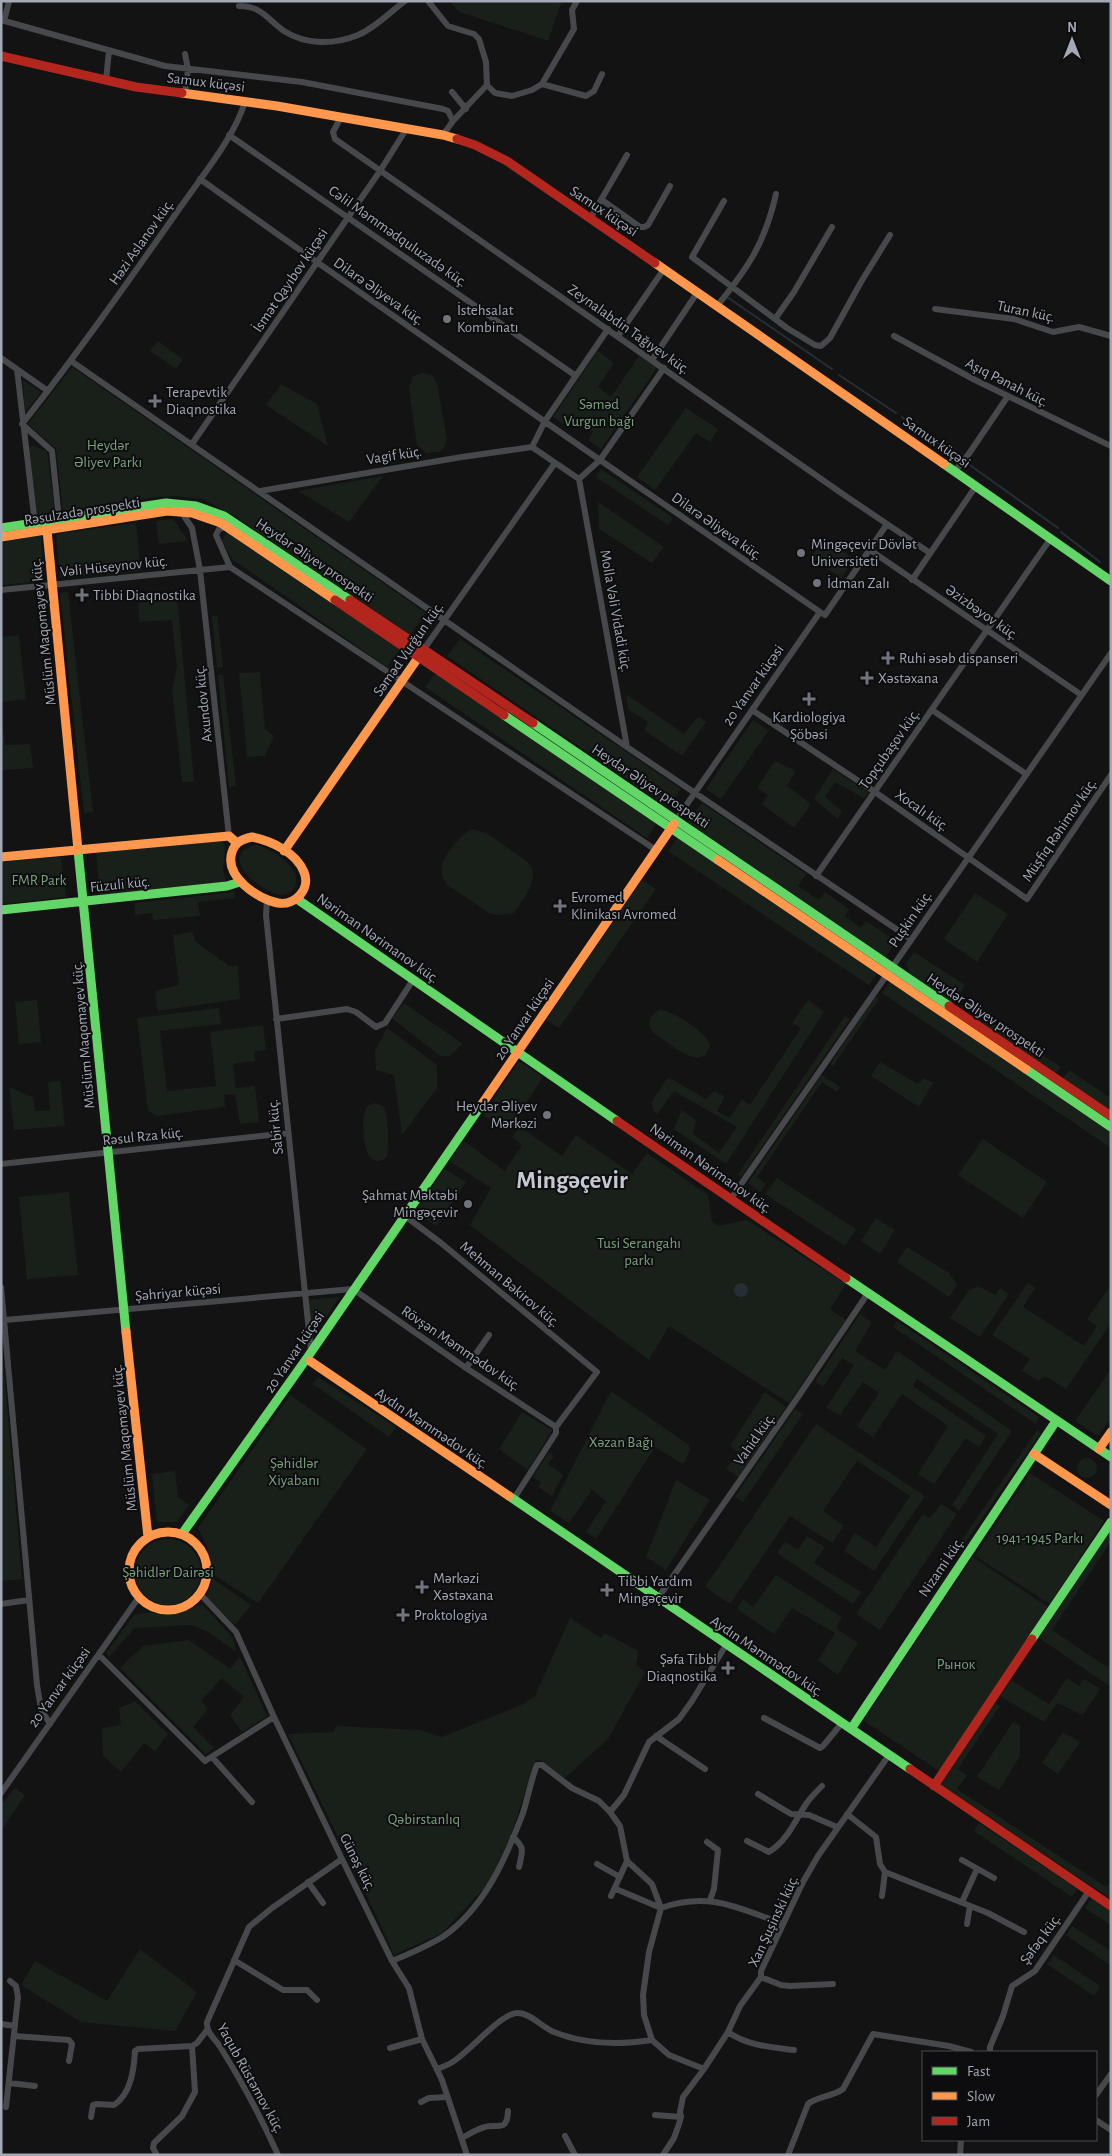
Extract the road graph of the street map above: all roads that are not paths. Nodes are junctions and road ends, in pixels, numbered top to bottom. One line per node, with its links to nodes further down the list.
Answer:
1 (9, 1): 6 (street)
2 (404, 1): 5 (street)
3 (428, 1): 14 (street)
4 (576, 1): 13 (street)
5 (239, 6)
6 (2, 20): 7 (street)
7 (109, 51): 10 (street); 12 (street)
8 (185, 54): 10 (street)
9 (1, 56): 12 (main road, Samux küçəsi)
10 (188, 69): 16 (street); 20 (street)
11 (602, 74): 13 (street)
12 (106, 80): 16 (main road, Samux küçəsi)
13 (542, 84): 14 (street)
14 (487, 85): 18 (street)
15 (452, 92): 18 (street)
16 (185, 94): 17 (main road, Samux küçəsi)
17 (245, 101): 19 (main road, Samux küçəsi); 22 (street, Həzi Aslanov küç.)
18 (466, 109): 20 (street)
19 (341, 117): 21 (main road, Samux küçəsi); 25 (street, Zeynalabdin Tağıyev küç.)
20 (454, 121): 23 (street)
21 (407, 128): 23 (main road, Samux küçəsi); 25 (street, İsmət Qayıbov küçəsi)
22 (229, 135): 26 (street, Həzi Aslanov küç.); 31 (street, Cəlil Məmmədquluzadə küç.)
23 (443, 135): 32 (main road, Samux küçəsi)
24 (627, 155): 29 (street)
25 (380, 171): 31 (street, İsmət Qayıbov küçəsi); 42 (street, Zeynalabdin Tağıyev küç.)
26 (200, 179): 35 (street, Dilarə Əliyeva küç.); 48 (street, Həzi Aslanov küç.)
27 (670, 186): 29 (street)
28 (776, 194): 37 (street)
29 (602, 200): 32 (street)
30 (724, 201): 37 (street)
31 (348, 217): 35 (street, İsmət Qayıbov küçəsi); 51 (street, Cəlil Məmmədquluzadə küç.)
32 (590, 219): 36 (main road, Samux küçəsi)
33 (832, 227): 41 (street)
34 (890, 235): 41 (street)
35 (317, 263): 54 (street, Dilarə Əliyeva küç.); 56 (street, İsmət Qayıbov küçəsi)
36 (664, 269): 38 (main road, Samux küçəsi); 43 (street)
37 (732, 287): 39 (street); 41 (street)
38 (697, 293): 39 (main road, Samux küçəsi); 47 (street)
39 (717, 306): 61 (main road, Samux küçəsi)
40 (935, 309): 45 (street, Turan küç.)
41 (776, 319)
42 (608, 329): 43 (street, Zeynalabdin Tağıyev küç.); 51 (street)
43 (618, 336): 47 (street, Zeynalabdin Tağıyev küç.)
44 (894, 336): 53 (street, Aşıq Pənah küç.)
45 (1111, 336)
46 (1, 358): 50 (street)
47 (652, 360): 49 (street, Zeynalabdin Tağıyev küç.)
48 (71, 361): 52 (street, Həzi Aslanov küç.); 56 (street)
49 (664, 368): 59 (street); 69 (street, Zeynalabdin Tağıyev küç.)
50 (17, 369): 52 (street); 55 (street)
51 (576, 376): 54 (street)
52 (48, 391): 55 (street, Həzi Aslanov küç.)
53 (1008, 396): 57 (street, Aşıq Pənah küç.); 61 (street)
54 (544, 421): 58 (street); 59 (street, Dilarə Əliyeva küç.)
55 (22, 424): 67 (street); 68 (street)
56 (192, 444): 64 (street)
57 (1111, 446)
58 (532, 447): 60 (street); 64 (street, Vagif küç.)
59 (600, 460): 62 (street); 83 (street, Dilarə Əliyeva küç.)
60 (555, 463): 62 (street); 84 (street, Səməd Vurğun küç.)
61 (955, 471): 63 (main road, Samux küçəsi)
62 (579, 479): 92 (street, Molla Vəli Vidadi küç.)
63 (976, 486): 74 (main road, Samux küçəsi); 76 (street)
64 (260, 491): 84 (street)
65 (166, 507): 66 (main road, Heydər Əliyev prospekti); 67 (main road, Rəsulzadə prospekti); 72 (main road, Rəsulzadə prospekti); 86 (main road, Heydər Əliyev prospekti)
66 (180, 511): 70 (main road, Heydər Əliyev prospekti); 78 (street, Axundov küç.)
67 (59, 519): 68 (main road, Rəsulzadə prospekti); 72 (street)
68 (34, 523): 71 (main road, Rəsulzadə prospekti); 72 (street)
69 (887, 524): 75 (street, 20 Yanvar küçəsi); 76 (street, Zeynalabdin Tağıyev küç.)
70 (226, 527): 77 (street); 86 (main road, Heydər Əliyev prospekti)
71 (1, 528)
72 (47, 530): 73 (main road, Rəsulzadə prospekti); 81 (main road, Müslüm Maqomayev küç.)
73 (1, 537)
74 (1051, 538): 80 (main road, Samux küçəsi); 85 (street, Topçubaşov küç.)
75 (870, 550): 79 (street, Əzizbəyov küç.); 83 (street, 20 Yanvar küçəsi)
76 (930, 553): 79 (street)
77 (230, 567): 78 (street, Vəli Hüseynov küç.); 88 (street)
78 (200, 570): 81 (street, Vəli Hüseynov küç.); 98 (street, Axundov küç.)
79 (912, 580): 85 (street, Əzizbəyov küç.)
80 (1111, 580)
81 (52, 585): 82 (street, Vəli Hüseynov küç.); 100 (main road, Müslüm Maqomayev küç.)
82 (1, 590)
83 (820, 612): 90 (street, 20 Yanvar küçəsi)
84 (445, 620): 86 (street, Səməd Vurğun küç.); 92 (street)
85 (986, 631): 89 (street, Əzizbəyov küç.); 91 (street, Topçubaşov küç.)
86 (422, 653): 88 (main road, Səməd Vurğun küç.); 97 (main road, Heydər Əliyev prospekti)
87 (1111, 653): 89 (street, Puşkin küç.)
88 (402, 681): 101 (street); 102 (main road, Səməd Vurğun küç.)
89 (1080, 694): 93 (street, Puşkin küç.)
90 (752, 710): 95 (street, Xocalı küç.); 96 (street, 20 Yanvar küçəsi)
91 (932, 710): 93 (street); 95 (street, Topçubaşov küç.)
92 (627, 747): 96 (street)
93 (1026, 774): 104 (street, Puşkin küç.)
94 (1111, 775): 108 (street, Müşfiq Rəhimov küç.)
95 (875, 792): 104 (street, Xocalı küç.); 105 (street, Topçubaşov küç.)
96 (695, 793): 97 (street, 20 Yanvar küçəsi); 105 (street)
97 (674, 824): 101 (main road, 20 Yanvar küçəsi); 113 (main road, Heydər Əliyev prospekti)
98 (229, 836): 99 (main road); 100 (main road)
99 (237, 842): 102 (main road); 106 (main road)
100 (80, 850): 103 (main road); 110 (main road, Müslüm Maqomayev küç.)
101 (656, 850): 116 (main road, 20 Yanvar küçəsi)
102 (284, 851): 107 (main road)
103 (1, 857)
104 (968, 857): 108 (street, Xocalı küç.); 112 (street, Puşkin küç.)
105 (816, 876): 112 (street)
106 (240, 882): 109 (main road); 110 (main road, Füzuli küç.)
107 (297, 898): 109 (main road); 114 (main road, Nəriman Nərimanov küç.)
108 (1027, 899)
109 (267, 900): 115 (street, Sabir küç.)
110 (84, 901): 111 (main road, Füzuli küç.); 120 (main road, Müslüm Maqomayev küç.)
111 (1, 910)
112 (911, 939): 113 (street, Puşkin küç.)
113 (889, 971): 117 (main road, Heydər Əliyev prospekti); 118 (main road, Heydər Əliyev prospekti); 122 (street, Puşkin küç.)
114 (413, 980): 115 (street); 116 (main road, Nəriman Nərimanov küç.)
115 (276, 1019): 119 (street, Sabir küç.)
116 (518, 1052): 122 (main road, Nəriman Nərimanov küç.); 123 (main road, 20 Yanvar küçəsi)
117 (1111, 1116)
118 (1111, 1127)
119 (288, 1133): 120 (street, Rəsul Rza küç.); 126 (street, Sabir küç.)
120 (108, 1153): 121 (street, Rəsul Rza küç.); 128 (main road, Müslüm Maqomayev küç.)
121 (1, 1164)
122 (730, 1200): 127 (main road, Nəriman Nərimanov küç.)
123 (405, 1216): 125 (main road, 20 Yanvar küçəsi); 134 (street, Mehman Bəkirov küç.)
124 (1, 1287): 129 (street)
125 (353, 1289): 126 (street, Şəhriyar küçəsi); 131 (main road, 20 Yanvar küçəsi); 132 (street, Rövşən Məmmədov küç.)
126 (305, 1293): 128 (street, Şəhriyar küçəsi); 131 (street, Sabir küç.)
127 (868, 1293): 133 (main road, Nəriman Nərimanov küç.); 146 (street, Vahid küç.)
128 (123, 1309): 129 (street, Şəhriyar küçəsi); 143 (main road, Müslüm Maqomayev küç.)
129 (5, 1320): 147 (street)
130 (490, 1335): 132 (street)
131 (311, 1356): 139 (main road, Aydın Məmmədov küç.); 142 (main road, 20 Yanvar küçəsi)
132 (466, 1368): 134 (street, Rövşən Məmmədov küç.)
133 (1056, 1421): 136 (main road, Nəriman Nərimanov küç.); 137 (main road, Nizami küç.)
134 (556, 1427): 139 (street)
135 (1111, 1432): 136 (main road)
136 (1099, 1450): 138 (main road, Nəriman Nərimanov küç.)
137 (1034, 1454): 140 (main road); 155 (main road, Nizami küç.)
138 (1111, 1457)
139 (513, 1500): 146 (main road, Aydın Məmmədov küç.)
140 (1111, 1505)
141 (1111, 1522): 161 (main road)
142 (182, 1534): 143 (main road); 144 (main road)
143 (148, 1537): 145 (main road)
144 (200, 1594): 145 (main road); 151 (street, Günəş küç.)
145 (139, 1597): 150 (street, 20 Yanvar küçəsi)
146 (658, 1598): 149 (main road, Aydın Məmmədov küç.)
147 (29, 1600): 148 (street); 154 (street)
148 (1, 1604)
149 (726, 1645): 153 (main road, Aydın Məmmədov küç.); 156 (street)
150 (99, 1655): 154 (street, 20 Yanvar küçəsi); 158 (street)
151 (274, 1717): 158 (street); 172 (street, Günəş küç.)
152 (764, 1718): 153 (street)
153 (842, 1723): 155 (main road, Aydın Məmmədov küç.)
154 (50, 1724): 162 (street, 20 Yanvar küçəsi)
155 (851, 1729): 157 (main road, Aydın Məmmədov küç.)
156 (656, 1736): 159 (street); 165 (street)
157 (889, 1755): 161 (main road, Aydın Məmmədov küç.); 166 (street, Xan Şuşinski küç.)
158 (212, 1757): 164 (street)
159 (705, 1769)
160 (822, 1786): 167 (street)
161 (934, 1786): 183 (main road, Aydın Məmmədov küç.)
162 (1, 1793)
163 (758, 1794): 167 (street)
164 (252, 1802)
165 (610, 1812): 169 (street); 174 (street)
166 (847, 1814): 168 (street, Xan Şuşinski küç.); 178 (street)
167 (800, 1815): 168 (street); 170 (street)
168 (837, 1827): 192 (street, Xan Şuşinski küç.)
169 (513, 1837): 176 (street); 196 (street)
170 (747, 1841)
171 (707, 1842): 186 (street)
172 (342, 1859): 181 (street, Yaqub Rüstəmov küç.); 196 (street, Günəş küç.)
173 (962, 1860): 177 (street)
174 (628, 1861): 179 (street); 191 (street)
175 (597, 1864): 179 (street)
176 (519, 1867)
177 (977, 1869): 180 (street); 187 (street)
178 (885, 1872): 185 (street); 187 (street)
179 (620, 1877): 182 (street)
180 (994, 1878)
181 (308, 1882): 188 (street); 195 (street, Yaqub Rüstəmov küç.)
182 (616, 1889): 184 (street); 191 (street)
183 (1089, 1891): 190 (main road, Aydın Məmmədov küç.); 212 (street, Şəfəq küç.)
184 (612, 1896)
185 (882, 1896)
186 (710, 1900): 191 (street); 192 (street)
187 (962, 1902): 189 (street)
188 (323, 1903)
189 (970, 1906): 193 (street); 194 (street)
190 (1111, 1906)
191 (661, 1908): 207 (street)
192 (783, 1924): 197 (street, Xan Şuşinski küç.)
193 (967, 1924)
194 (1024, 1932)
195 (234, 1960): 200 (street); 203 (street, Yaqub Rüstəmov küç.)
196 (392, 1961): 206 (street, Günəş küç.)
197 (761, 1977): 199 (street); 204 (street, Xan Şuşinski küç.)
198 (10, 1981): 202 (street)
199 (833, 1984)
200 (317, 2000)
201 (1, 2024): 202 (street)
202 (15, 2026): 205 (street)
203 (207, 2030): 208 (street); 233 (street, Yaqub Rüstəmov küç.)
204 (728, 2032): 210 (street); 215 (street, Xan Şuşinski küç.)
205 (14, 2036): 213 (street); 217 (street)
206 (422, 2039): 209 (street); 214 (street, Günəş küç.)
207 (652, 2040): 214 (street); 215 (street)
208 (192, 2046): 225 (street); 232 (street)
209 (390, 2048)
210 (794, 2050)
211 (967, 2051): 237 (street)
212 (990, 2051)
213 (69, 2061)
214 (437, 2069): 220 (street, Günəş küç.)
215 (704, 2069): 226 (street, Xan Şuşinski küç.)
216 (1111, 2074): 219 (street)
217 (6, 2086): 218 (street); 222 (street)
218 (35, 2086)
219 (1097, 2095)
220 (448, 2097): 221 (street); 230 (street, Günəş küç.)
221 (421, 2102)
222 (6, 2107)
223 (508, 2111): 230 (street)
224 (655, 2115): 226 (street)
225 (91, 2117)
226 (681, 2117): 236 (street, Xan Şuşinski küç.)
227 (1097, 2121): 228 (street)
228 (1111, 2130)
229 (565, 2136): 235 (street)
230 (462, 2138): 234 (street, Günəş küç.)
231 (961, 2141): 238 (street)
232 (157, 2155)
233 (278, 2155)
234 (467, 2155)
235 (575, 2155)
236 (663, 2155)
237 (788, 2155)
238 (960, 2155)

